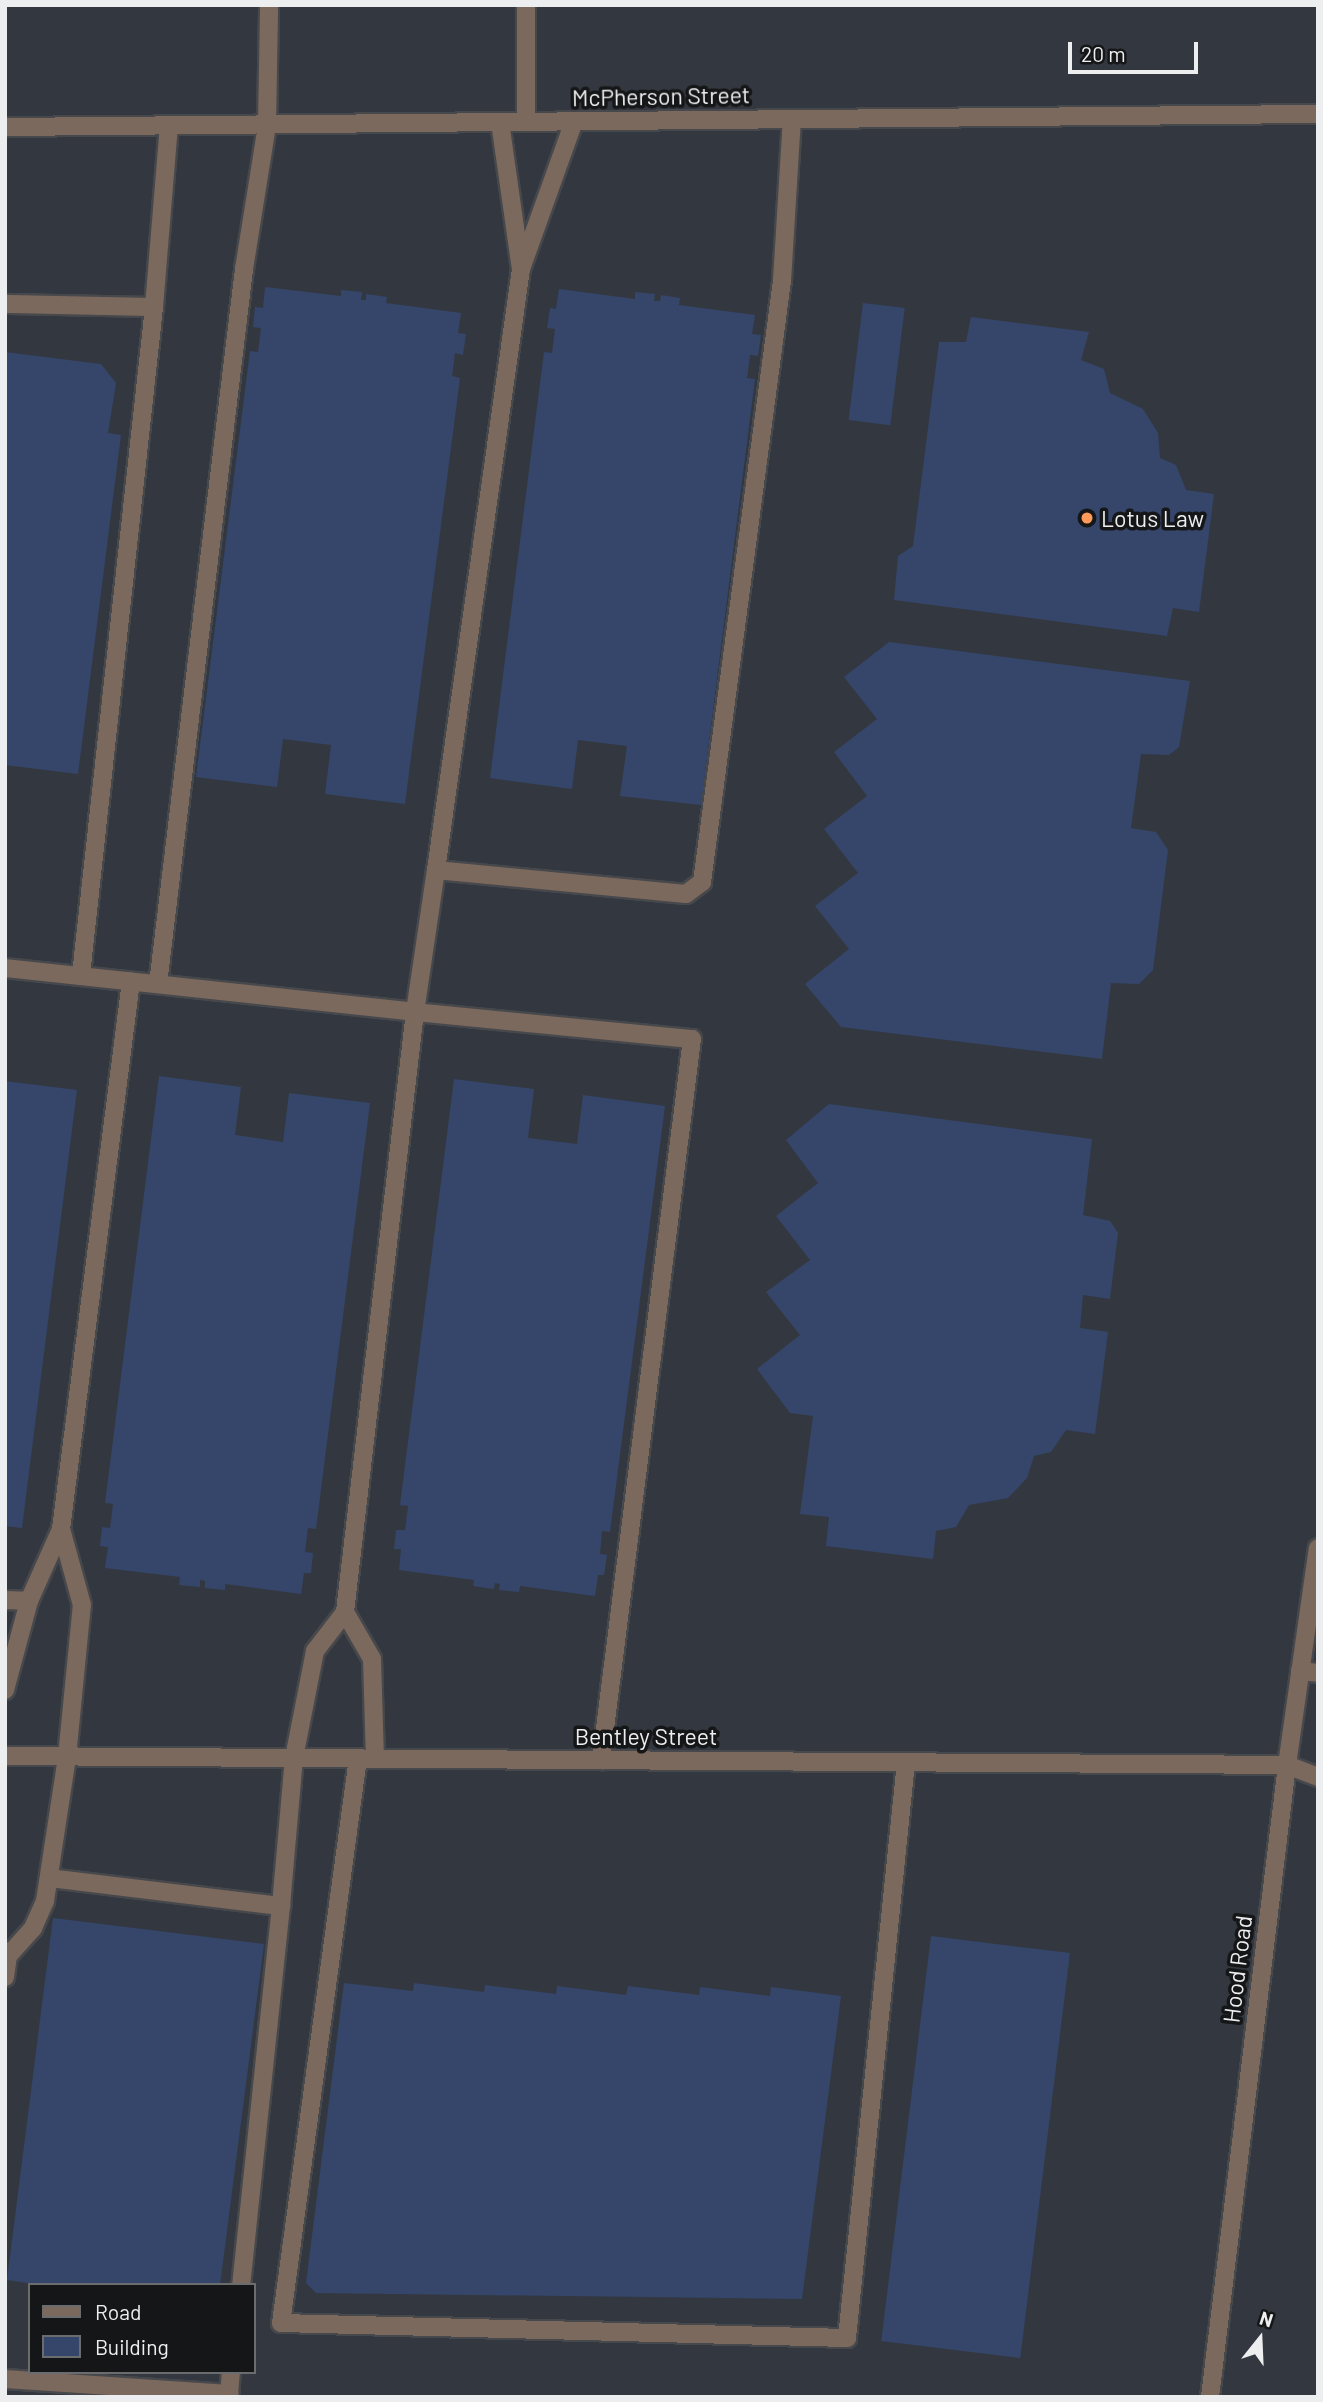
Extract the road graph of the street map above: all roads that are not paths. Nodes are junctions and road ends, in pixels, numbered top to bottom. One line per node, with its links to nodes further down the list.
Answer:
1 (269, 5): 8 (street)
2 (526, 5): 7 (street)
3 (1318, 114): 4 (street, McPherson Street)
4 (792, 119): 5 (street, McPherson Street); 14 (street)
5 (574, 121): 7 (street, McPherson Street); 11 (street)
6 (499, 122): 7 (street, McPherson Street); 8 (street, McPherson Street); 11 (street)
7 (526, 122)
8 (267, 125): 9 (street, McPherson Street); 18 (street)
9 (169, 126): 10 (street, McPherson Street); 13 (street)
10 (5, 127)
11 (522, 269): 14 (street)
12 (5, 304): 13 (street)
13 (154, 307): 16 (street)
14 (436, 870): 19 (street)
15 (5, 968): 16 (street)
16 (81, 975): 17 (street)
17 (131, 981): 18 (street); 20 (street)
18 (159, 984): 19 (street)
19 (415, 1012): 24 (street); 31 (street)
20 (61, 1529): 23 (street); 28 (street)
21 (1318, 1548): 25 (street, Hood Road)
22 (5, 1600): 23 (street)
23 (29, 1601): 26 (street)
24 (345, 1612): 29 (street); 30 (street)
25 (1309, 1672): 33 (street, Hood Road)
26 (5, 1690)
27 (5, 1756): 28 (street, Bentley Street)
28 (67, 1756): 29 (street, Bentley Street); 35 (street)
29 (294, 1758): 30 (street, Bentley Street); 36 (street)
30 (366, 1759): 31 (street, Bentley Street); 32 (street)
31 (601, 1760): 32 (street, Bentley Street)
32 (906, 1762): 33 (street, Bentley Street)
33 (1287, 1765): 34 (street); 42 (street, Hood Road)
34 (1318, 1777)
35 (49, 1878): 36 (street); 37 (street)
36 (281, 1906): 39 (street)
37 (7, 1954): 38 (street)
38 (5, 1977)
39 (241, 2283)
40 (231, 2374): 41 (street)
41 (5, 2379)
42 (1210, 2397)

